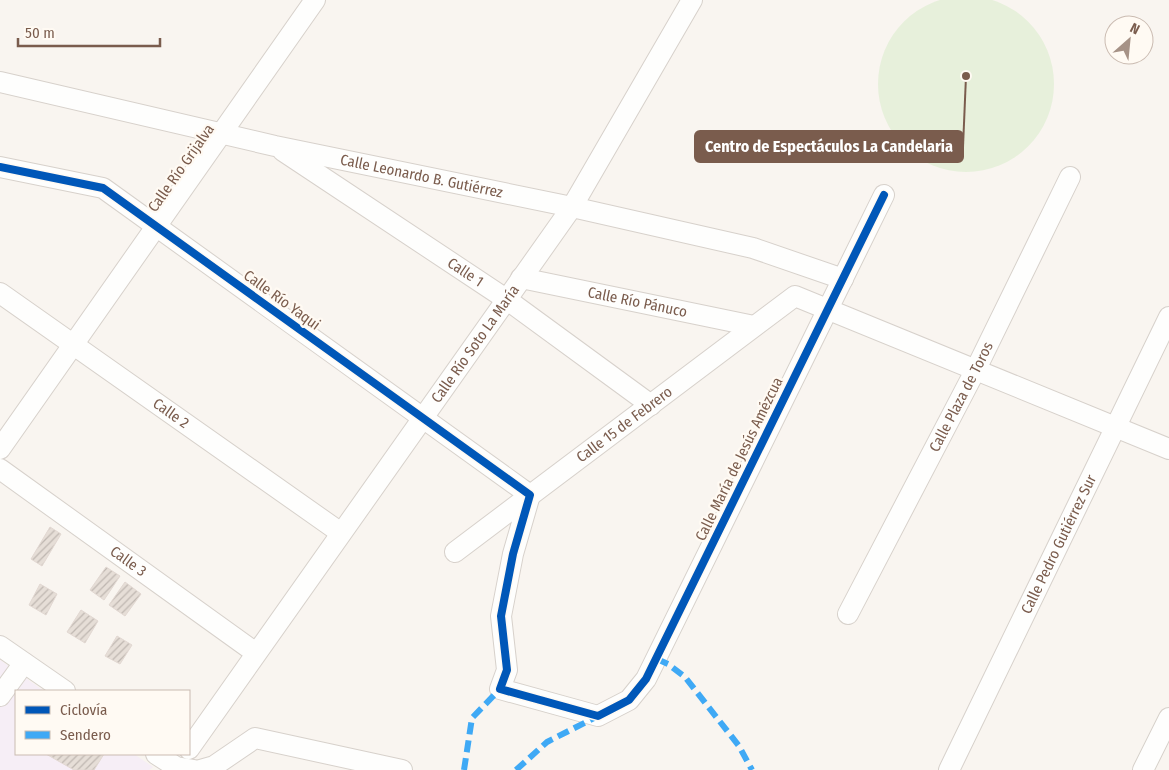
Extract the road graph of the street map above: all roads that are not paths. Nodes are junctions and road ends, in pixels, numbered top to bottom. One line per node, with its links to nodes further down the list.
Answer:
1 (315, 0): 4 (street, Calle Río Grijalva)
2 (692, 0): 9 (street, Calle Río Soto La María)
3 (0, 82): 4 (street, Calle Leonardo B. Gutiérrez)
4 (221, 134): 5 (street, Calle Leonardo B. Gutiérrez); 10 (street, Calle Río Grijalva)
5 (275, 146): 9 (street, Calle Leonardo B. Gutiérrez); 14 (street, Calle 1)
6 (0, 167): 10 (street, Calle Río Yaqui)
7 (1070, 177): 19 (street, Calle Plaza de Toros)
8 (884, 195): 12 (street, Calle María de Jesús Amézcua)
9 (572, 207): 11 (street, Calle Río Soto La María); 12 (street, Calle Leonardo B. Gutiérrez)
10 (156, 226): 18 (street, Calle Río Grijalva); 21 (street, Calle Río Yaqui)
11 (521, 278): 14 (street, Calle Río Soto La María); 17 (street, Calle Río Pánuco)
12 (843, 279): 15 (street, Calle María de Jesús Amézcua)
13 (0, 293): 18 (street, Calle 2)
14 (506, 299): 20 (street, Calle 1); 21 (street, Calle Río Soto La María)
15 (828, 309): 17 (street, Calle 15 de Febrero); 19 (street); 26 (street, Calle María de Jesús Amézcua)
16 (1169, 317): 22 (street, Calle Pedro Gutiérrez Sur)
17 (754, 326): 20 (street, Calle 15 de Febrero)
18 (73, 345): 23 (street, Calle Río Grijalva); 27 (street, Calle 2)
19 (976, 370): 22 (street); 29 (street, Calle Plaza de Toros)
20 (650, 405): 26 (street, Calle 15 de Febrero)
21 (422, 418): 26 (street, Calle Río Yaqui); 27 (street, Calle Río Soto La María)
22 (1115, 427): 24 (street); 41 (street, Calle Pedro Gutiérrez Sur)
23 (0, 449)
24 (1169, 449)
25 (0, 469): 31 (street, Calle 3)
26 (530, 495): 28 (street, Calle 15 de Febrero)
27 (341, 534): 31 (street, Calle Río Soto La María)
28 (455, 552)
29 (848, 614)
30 (0, 646): 32 (street)
31 (256, 653): 36 (street, Calle Río Soto La María)
32 (24, 663): 33 (street); 34 (street)
33 (64, 690)
34 (0, 696)
35 (1169, 718): 42 (street)
36 (190, 748)
37 (158, 755): 38 (street)
38 (182, 765)
39 (200, 770): 40 (street)
40 (402, 770)
41 (949, 770)
42 (1143, 770)

